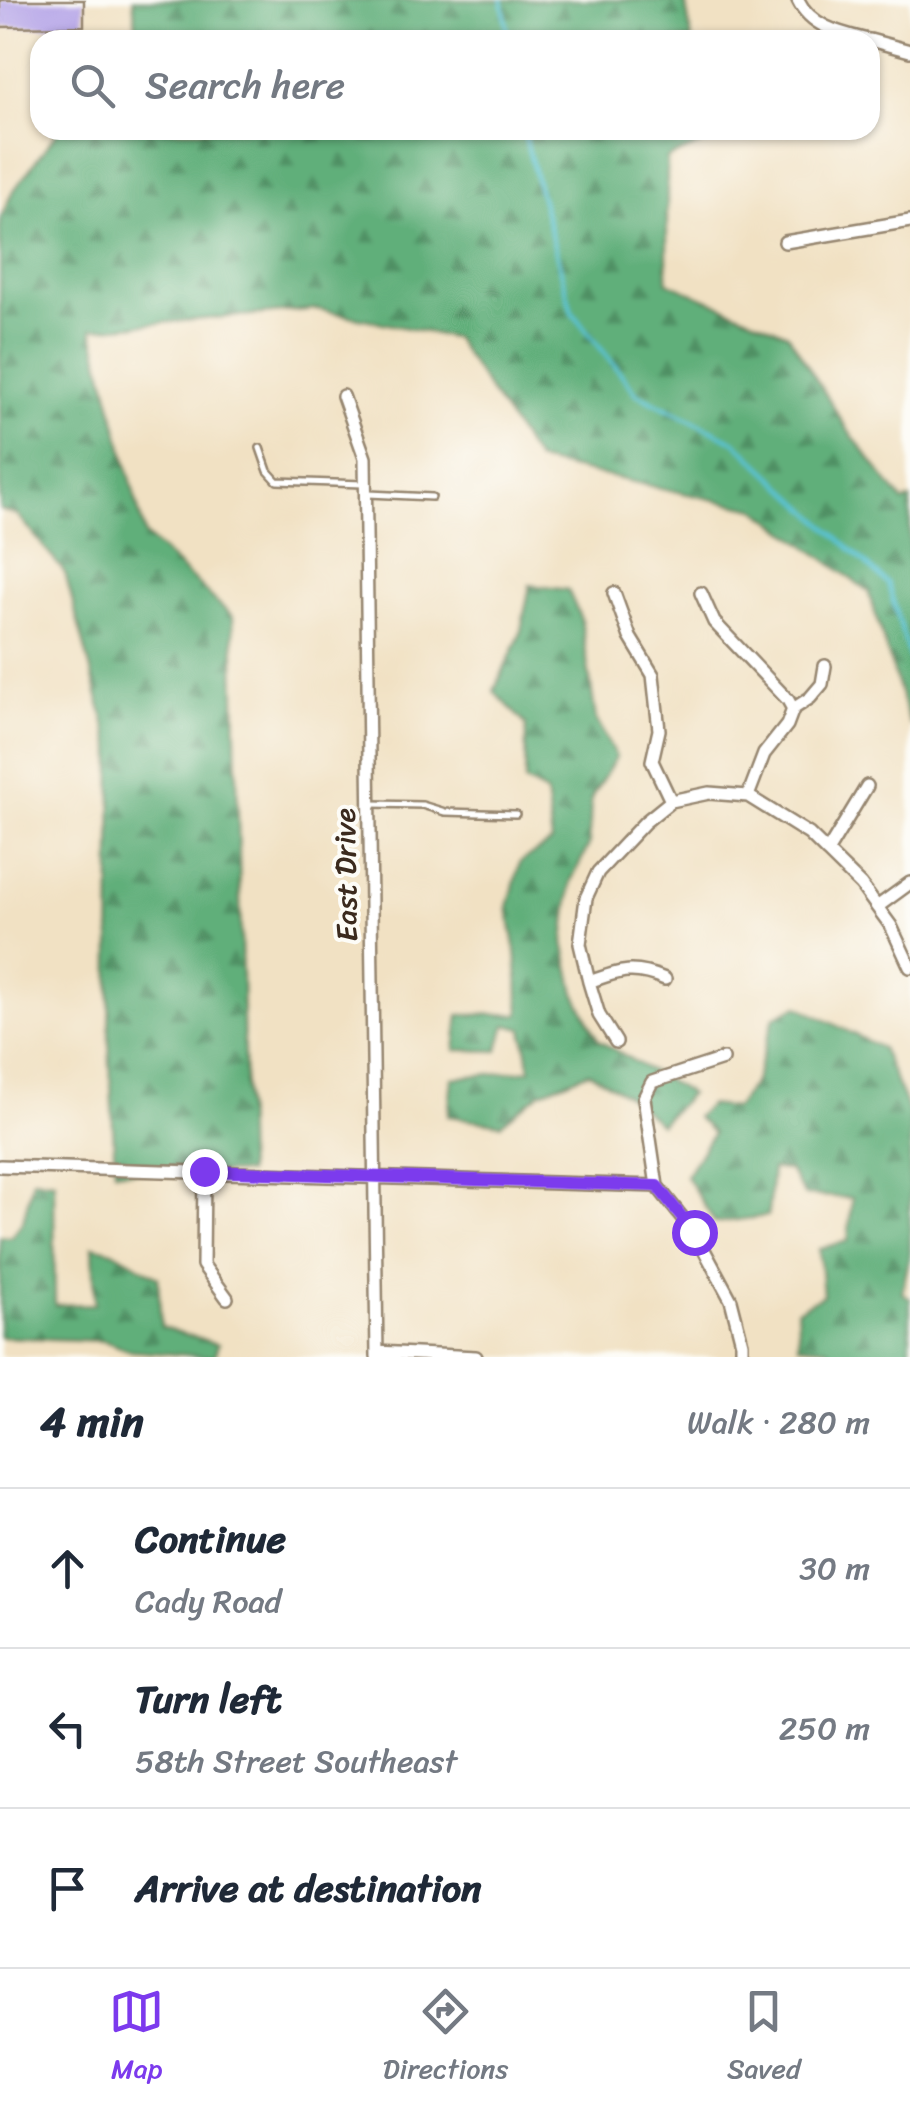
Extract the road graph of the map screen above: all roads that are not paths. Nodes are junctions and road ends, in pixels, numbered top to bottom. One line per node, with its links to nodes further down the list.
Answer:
1 (798, 0): 2 (street)
2 (830, 30)
3 (880, 43): 4 (street)
4 (910, 51)
5 (910, 221): 6 (street)
6 (786, 242)
7 (343, 396): 9 (street, East Drive)
8 (260, 448): 9 (lane)
9 (366, 489): 10 (lane); 18 (street, East Drive)
10 (432, 497)
11 (614, 593): 17 (street)
12 (701, 593): 14 (street)
13 (825, 666): 14 (street)
14 (793, 710): 16 (street)
15 (867, 786): 20 (street)
16 (748, 796): 17 (street); 20 (street)
17 (671, 802): 25 (street)
18 (370, 804): 19 (lane); 30 (street, East Drive)
19 (516, 814)
20 (828, 852): 22 (street)
21 (910, 883): 22 (street)
22 (877, 907): 23 (street)
23 (910, 967)
24 (666, 979): 25 (street)
25 (590, 982): 26 (street)
26 (616, 1042)
27 (723, 1059): 31 (street)
28 (0, 1166): 29 (street)
29 (204, 1171): 30 (street); 32 (street)
30 (375, 1176): 31 (street); 33 (street, East Drive)
31 (657, 1186): 35 (street)
32 (227, 1298)
33 (377, 1354): 34 (street)
34 (476, 1357)
35 (742, 1357)

